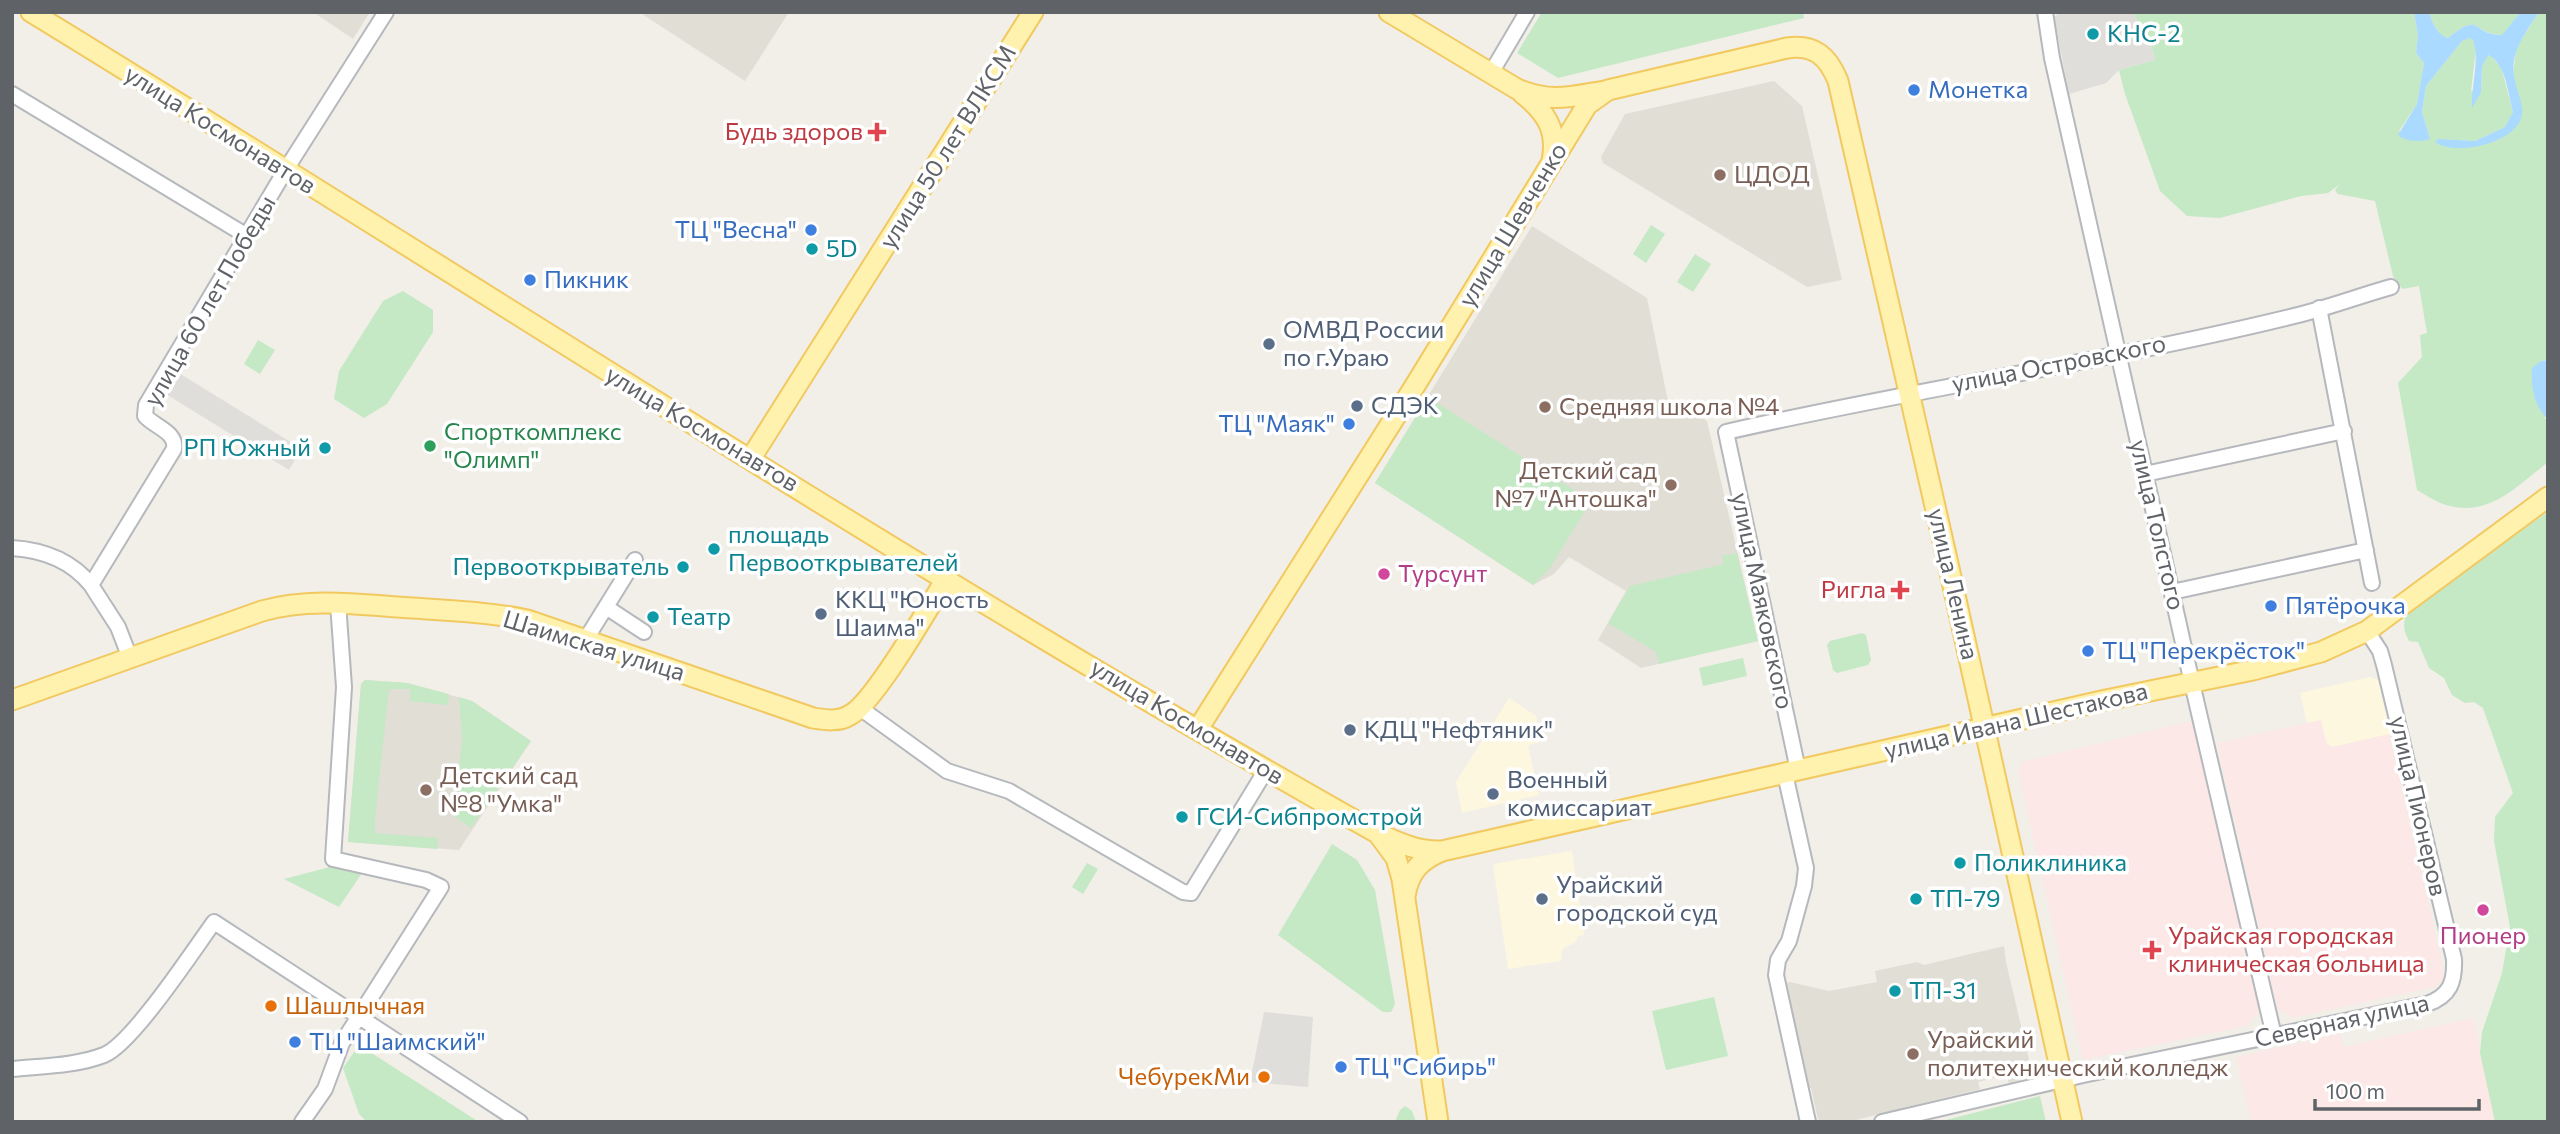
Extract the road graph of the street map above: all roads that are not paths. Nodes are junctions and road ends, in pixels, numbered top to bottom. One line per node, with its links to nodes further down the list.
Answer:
1 (31, 12): 13 (main road, улица Космонавтов)
2 (386, 12): 13 (street, улица 60 лет Победы)
3 (1033, 12): 21 (main road, улица 50 лет ВЛКСМ)
4 (1389, 12): 8 (main road)
5 (1527, 12): 8 (street)
6 (2045, 12): 17 (street, улица Толстого)
7 (1820, 53): 10 (main road, улица Шевченко); 18 (main road, улица Ленина)
8 (1491, 73): 9 (main road)
9 (1517, 89): 10 (main road); 12 (main road)
10 (1608, 90): 12 (main road, улица Шевченко)
11 (12, 94): 14 (street)
12 (1552, 162): 41 (main road, улица Шевченко)
13 (285, 171): 14 (street, улица 60 лет Победы); 21 (main road, улица Космонавтов)
14 (247, 236): 29 (street, улица 60 лет Победы)
15 (2391, 287): 16 (street, улица Островского)
16 (2319, 308): 17 (street, улица Островского); 19 (street)
17 (2119, 354): 18 (street, улица Островского); 22 (street, улица Толстого)
18 (1910, 392): 20 (street, улица Островского); 40 (main road, улица Ленина)
19 (2344, 431): 22 (street); 25 (street)
20 (1726, 432): 43 (street, улица Маяковского)
21 (751, 458): 27 (main road, улица Космонавтов)
22 (2145, 474): 30 (street, улица Толстого)
23 (2548, 496): 33 (main road, улица Ивана Шестакова)
24 (12, 548): 29 (street)
25 (2366, 550): 28 (street); 30 (street)
26 (635, 560): 32 (street)
27 (946, 579): 39 (main road); 41 (main road, улица Космонавтов)
28 (2372, 583)
29 (91, 585): 36 (street)
30 (2172, 593): 37 (street, улица Толстого)
31 (338, 603): 35 (main road, Шаимская улица); 36 (main road, Шаимская улица); 48 (street)
32 (606, 607): 34 (street); 35 (street)
33 (2367, 631): 37 (main road, улица Ивана Шестакова); 47 (street, улица Пионеров)
34 (644, 632)
35 (586, 639): 39 (main road, Шаимская улица)
36 (130, 658): 38 (main road, Шаимская улица)
37 (2192, 683): 40 (main road, улица Ивана Шестакова); 49 (street, улица Толстого)
38 (12, 700)
39 (860, 708): 42 (street)
40 (1985, 728): 43 (main road, улица Ивана Шестакова); 51 (main road, улица Ленина)
41 (1198, 729): 42 (main road, улица Космонавтов)
42 (1266, 770): 44 (main road, улица Космонавтов)
43 (1791, 772): 45 (main road, улица Ивана Шестакова); 55 (street, улица Маяковского)
44 (1379, 834): 45 (main road, улица Космонавтов); 46 (main road)
45 (1442, 851): 46 (main road)
46 (1405, 896): 54 (main road)
47 (2451, 986): 49 (street, Северная улица)
48 (357, 1018): 50 (street); 52 (street); 53 (street)
49 (2274, 1035): 51 (street, Северная улица)
50 (12, 1069)
51 (2063, 1080): 56 (street, Северная улица); 57 (main road, улица Ленина)
52 (302, 1122)
53 (520, 1122)
54 (1438, 1122)
55 (1808, 1122)
56 (1882, 1122)
57 (2072, 1122)

